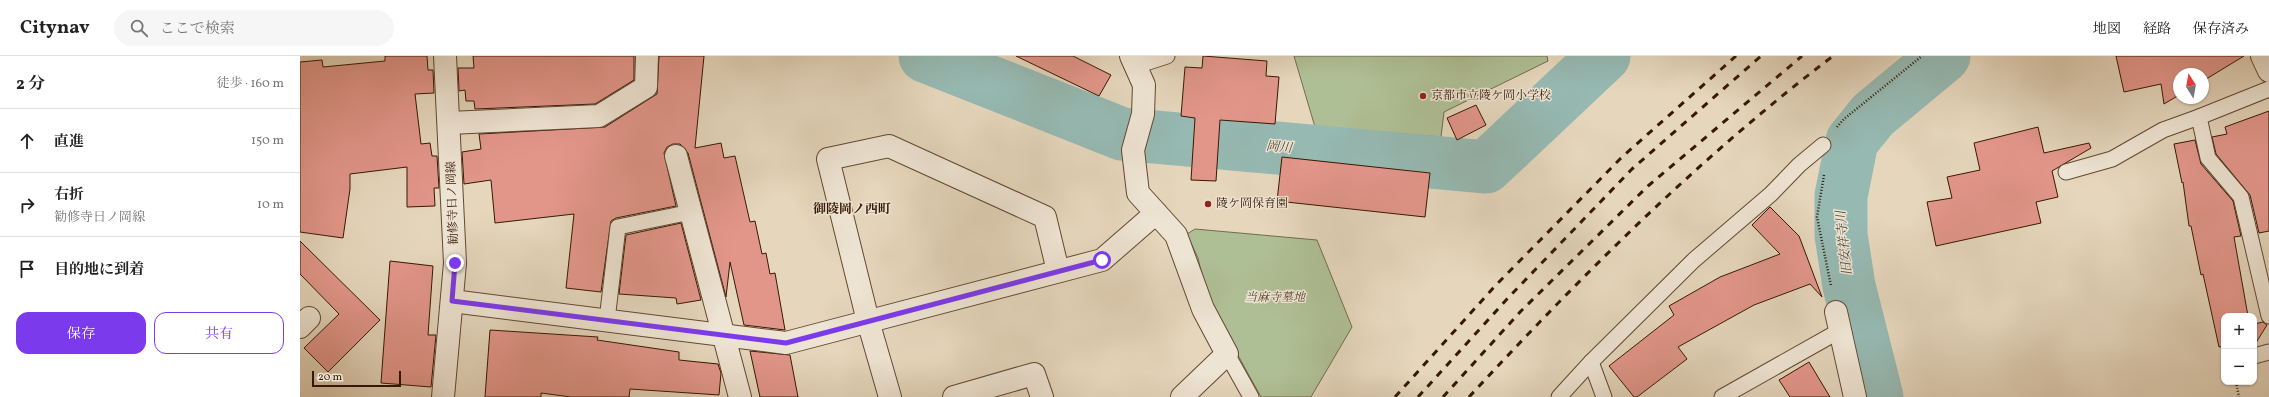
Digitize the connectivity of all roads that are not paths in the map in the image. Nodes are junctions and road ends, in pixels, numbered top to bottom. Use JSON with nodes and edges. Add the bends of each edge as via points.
{"nodes":[{"id":1,"x":445,"y":56,"type":"edge"},
{"id":2,"x":647,"y":56,"type":"edge"},
{"id":3,"x":1167,"y":56,"type":"edge"},
{"id":4,"x":2262,"y":56,"type":"edge"},
{"id":5,"x":1134,"y":61,"type":"edge"},
{"id":6,"x":2269,"y":72,"type":"edge"},
{"id":7,"x":2269,"y":89,"type":"edge"},
{"id":8,"x":2199,"y":117,"type":"junction"},
{"id":9,"x":449,"y":123,"type":"junction"},
{"id":10,"x":1823,"y":145,"type":"road end"},
{"id":11,"x":676,"y":156,"type":"dead end"},
{"id":12,"x":2066,"y":172,"type":"dead end"},
{"id":13,"x":691,"y":212,"type":"junction"},
{"id":14,"x":1156,"y":213,"type":"junction"},
{"id":15,"x":1058,"y":271,"type":"junction"},
{"id":16,"x":452,"y":301,"type":"junction"},
{"id":17,"x":2269,"y":316,"type":"edge"},
{"id":18,"x":607,"y":320,"type":"junction"},
{"id":19,"x":868,"y":321,"type":"junction"},
{"id":20,"x":1839,"y":321,"type":"joint"},
{"id":21,"x":723,"y":335,"type":"junction"},
{"id":22,"x":2269,"y":352,"type":"edge"},
{"id":23,"x":1227,"y":354,"type":"junction"},
{"id":24,"x":2257,"y":355,"type":"edge"},
{"id":25,"x":1591,"y":362,"type":"junction"},
{"id":26,"x":442,"y":397,"type":"edge"},
{"id":27,"x":740,"y":397,"type":"edge"},
{"id":28,"x":890,"y":397,"type":"edge"},
{"id":29,"x":954,"y":397,"type":"edge"},
{"id":30,"x":1042,"y":397,"type":"edge"},
{"id":31,"x":1182,"y":397,"type":"edge"},
{"id":32,"x":1251,"y":397,"type":"edge"},
{"id":33,"x":1559,"y":397,"type":"edge"},
{"id":34,"x":1604,"y":397,"type":"edge"},
{"id":35,"x":1722,"y":397,"type":"edge"},
{"id":36,"x":1855,"y":397,"type":"edge"}],
"edges":[{"from":1,"to":9,"type":"street","name":"勧修寺日ノ岡線"},
{"from":2,"to":9,"type":"street","via":[[646,87],[599,116]]},
{"from":3,"to":5,"type":"lane"},
{"from":4,"to":6,"type":"street"},
{"from":5,"to":14,"type":"street","via":[[1144,85],[1142,114],[1133,150],[1138,193]]},
{"from":7,"to":8,"type":"lane"},
{"from":8,"to":12,"type":"lane","via":[[2164,130],[2112,158]]},
{"from":8,"to":17,"type":"lane","via":[[2208,158],[2241,197]]},
{"from":9,"to":16,"type":"street","name":"勧修寺日ノ岡線","via":[[455,263]]},
{"from":10,"to":25,"type":"lane","via":[[1694,260]]},
{"from":11,"to":13,"type":"street"},
{"from":13,"to":18,"type":"lane","via":[[618,227]]},
{"from":13,"to":21,"type":"street"},
{"from":14,"to":15,"type":"street","via":[[1102,260]]},
{"from":14,"to":23,"type":"street","via":[[1176,235],[1203,309]]},
{"from":15,"to":19,"type":"street"},
{"from":15,"to":19,"type":"street","via":[[1045,217],[889,146],[828,159]]},
{"from":16,"to":18,"type":"street"},
{"from":16,"to":26,"type":"street","name":"勧修寺日ノ岡線"},
{"from":18,"to":21,"type":"street"},
{"from":19,"to":21,"type":"street","via":[[786,343]]},
{"from":19,"to":28,"type":"street"},
{"from":20,"to":35,"type":"lane"},
{"from":20,"to":36,"type":"street"},
{"from":21,"to":27,"type":"street"},
{"from":22,"to":24,"type":"lane"},
{"from":23,"to":31,"type":"street"},
{"from":23,"to":32,"type":"lane"},
{"from":25,"to":33,"type":"lane"},
{"from":25,"to":34,"type":"lane"},
{"from":29,"to":30,"type":"street","via":[[1034,374]]}]}
